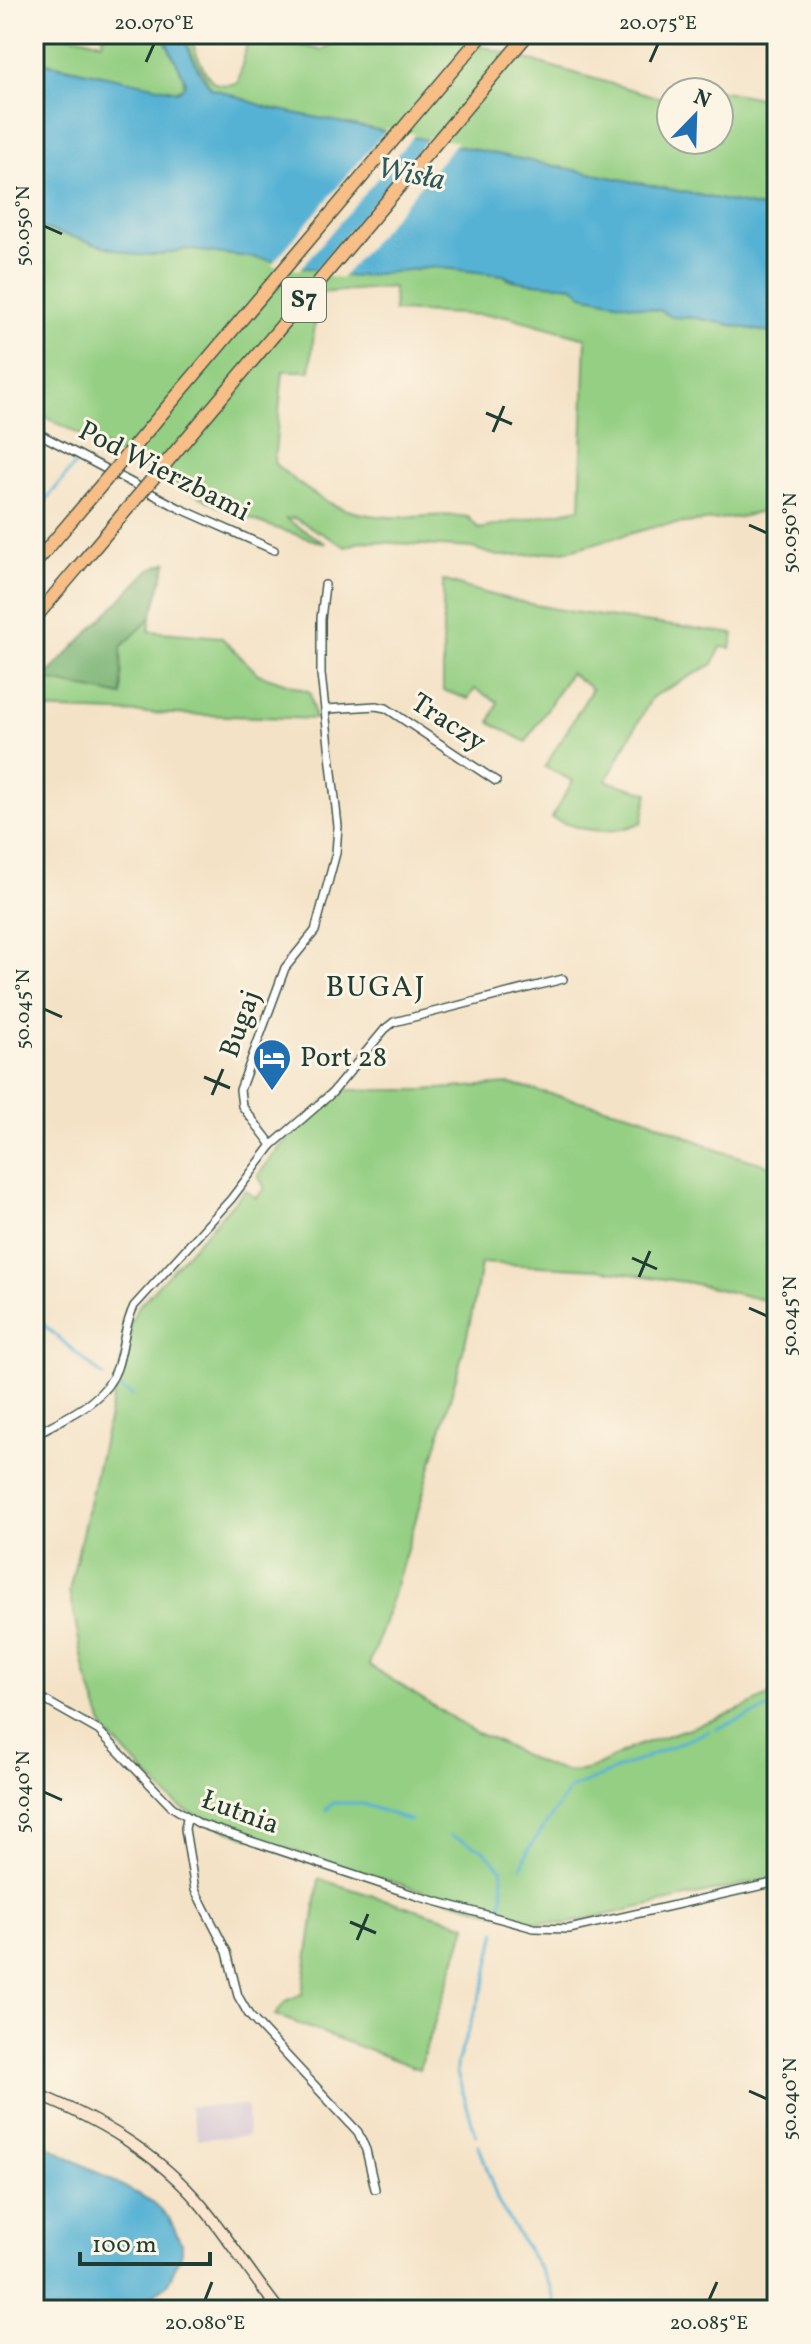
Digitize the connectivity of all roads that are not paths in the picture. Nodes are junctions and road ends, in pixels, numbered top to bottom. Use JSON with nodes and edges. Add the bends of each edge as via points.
{"nodes":[{"id":1,"x":483,"y":34,"type":"edge"},
{"id":2,"x":528,"y":34,"type":"edge"},
{"id":3,"x":34,"y":431,"type":"edge"},
{"id":4,"x":274,"y":550,"type":"dead end"},
{"id":5,"x":38,"y":559,"type":"edge"},
{"id":6,"x":325,"y":585,"type":"dead end"},
{"id":7,"x":34,"y":619,"type":"edge"},
{"id":8,"x":327,"y":709,"type":"junction"},
{"id":9,"x":496,"y":781,"type":"dead end"},
{"id":10,"x":563,"y":979,"type":"dead end"},
{"id":11,"x":272,"y":1145,"type":"junction"},
{"id":12,"x":34,"y":1435,"type":"edge"},
{"id":13,"x":34,"y":1694,"type":"edge"},
{"id":14,"x":187,"y":1818,"type":"junction"},
{"id":15,"x":777,"y":1882,"type":"edge"},
{"id":16,"x":34,"y":2093,"type":"edge"},
{"id":17,"x":375,"y":2189,"type":"dead end"},
{"id":18,"x":279,"y":2310,"type":"edge"}],
"edges":[{"from":1,"to":5,"type":"highway","number":"S7","bridge":true},
{"from":2,"to":7,"type":"highway","number":"S7","bridge":true},
{"from":3,"to":4,"type":"street","name":"Pod Wierzbami","via":[[174,505]]},
{"from":6,"to":8,"type":"street","name":"Bugaj","via":[[320,640]]},
{"from":8,"to":9,"type":"street","name":"Traczy","via":[[386,708]]},
{"from":8,"to":11,"type":"street","name":"Bugaj","via":[[336,853],[315,931],[285,968],[240,1090],[242,1106]]},
{"from":10,"to":11,"type":"street","via":[[394,1022],[332,1093]]},
{"from":11,"to":12,"type":"street","via":[[231,1199],[134,1306],[107,1387]]},
{"from":13,"to":14,"type":"street","name":"Łutnia","via":[[99,1731]]},
{"from":14,"to":15,"type":"street","name":"Łutnia","via":[[420,1897],[534,1928],[569,1929]]},
{"from":14,"to":17,"type":"street","via":[[195,1890],[227,1952],[241,2003],[358,2132]]},
{"from":16,"to":18,"type":"street","via":[[97,2121],[159,2164],[200,2204]]}]}
